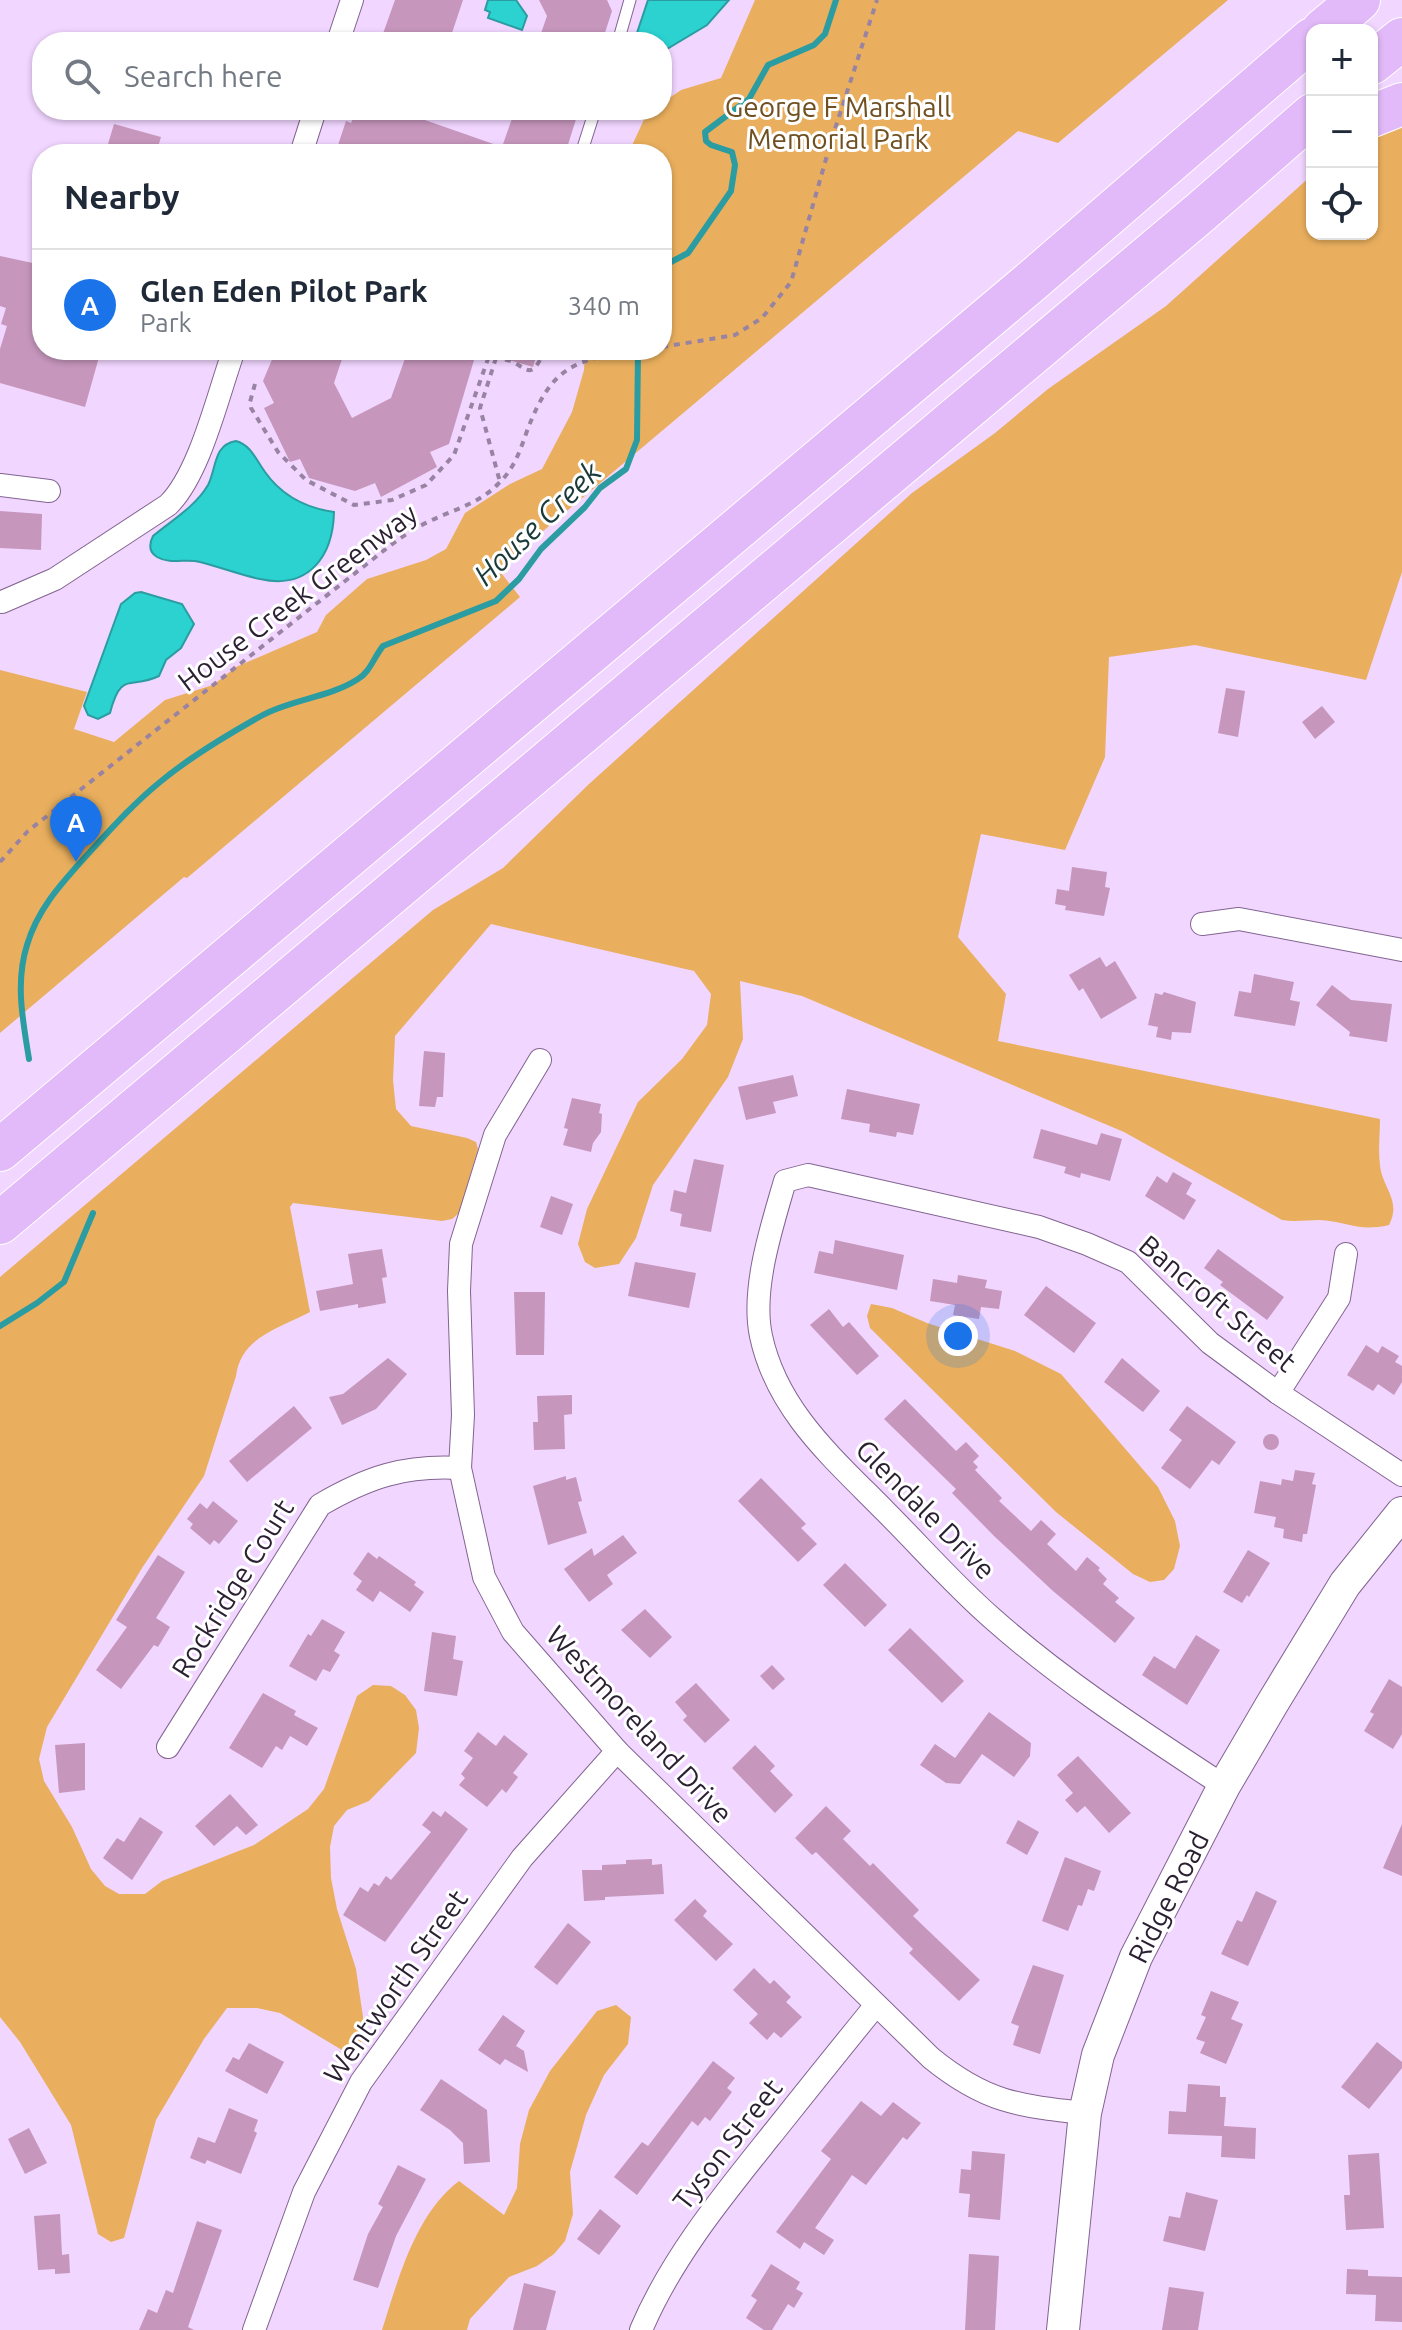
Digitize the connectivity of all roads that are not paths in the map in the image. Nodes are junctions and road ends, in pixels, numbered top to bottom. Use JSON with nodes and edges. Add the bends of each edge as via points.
{"nodes":[{"id":1,"x":352,"y":0,"type":"edge"},
{"id":2,"x":630,"y":0,"type":"edge"},
{"id":3,"x":1359,"y":0,"type":"edge"},
{"id":4,"x":1330,"y":24,"type":"edge"},
{"id":5,"x":341,"y":32,"type":"edge"},
{"id":6,"x":621,"y":32,"type":"edge"},
{"id":7,"x":1402,"y":39,"type":"edge"},
{"id":8,"x":1306,"y":44,"type":"edge"},
{"id":9,"x":1378,"y":58,"type":"edge"},
{"id":10,"x":1402,"y":104,"type":"edge"},
{"id":11,"x":1378,"y":114,"type":"edge"},
{"id":12,"x":312,"y":120,"type":"edge"},
{"id":13,"x":592,"y":120,"type":"edge"},
{"id":14,"x":1306,"y":120,"type":"edge"},
{"id":15,"x":304,"y":144,"type":"edge"},
{"id":16,"x":584,"y":144,"type":"edge"},
{"id":17,"x":1306,"y":152,"type":"edge"},
{"id":18,"x":1202,"y":211,"type":"junction"},
{"id":19,"x":230,"y":360,"type":"edge"},
{"id":20,"x":0,"y":485,"type":"edge"},
{"id":21,"x":49,"y":491,"type":"dead end"},
{"id":22,"x":1,"y":600,"type":"edge"},
{"id":23,"x":0,"y":625,"type":"edge"},
{"id":24,"x":1202,"y":924,"type":"dead end"},
{"id":25,"x":1402,"y":950,"type":"edge"},
{"id":26,"x":540,"y":1060,"type":"dead end"},
{"id":27,"x":0,"y":1150,"type":"edge"},
{"id":28,"x":791,"y":1180,"type":"joint"},
{"id":29,"x":0,"y":1223,"type":"edge"},
{"id":30,"x":1346,"y":1254,"type":"dead end"},
{"id":31,"x":1278,"y":1393,"type":"junction"},
{"id":32,"x":460,"y":1468,"type":"junction"},
{"id":33,"x":1402,"y":1475,"type":"edge"},
{"id":34,"x":1402,"y":1513,"type":"edge"},
{"id":35,"x":168,"y":1747,"type":"dead end"},
{"id":36,"x":617,"y":1751,"type":"junction"},
{"id":37,"x":1224,"y":1786,"type":"junction"},
{"id":38,"x":876,"y":2005,"type":"junction"},
{"id":39,"x":1085,"y":2113,"type":"junction"},
{"id":40,"x":254,"y":2330,"type":"edge"},
{"id":41,"x":641,"y":2330,"type":"edge"},
{"id":42,"x":1063,"y":2330,"type":"edge"}],
"edges":[{"from":1,"to":5,"type":"street"},
{"from":2,"to":6,"type":"lane"},
{"from":3,"to":4,"type":"highway"},
{"from":7,"to":9,"type":"highway"},
{"from":8,"to":27,"type":"highway"},
{"from":10,"to":11,"type":"highway"},
{"from":12,"to":15,"type":"street"},
{"from":13,"to":16,"type":"lane"},
{"from":14,"to":18,"type":"highway"},
{"from":17,"to":18,"type":"highway"},
{"from":18,"to":29,"type":"highway"},
{"from":19,"to":22,"type":"street","via":[[179,495],[55,579]]},
{"from":20,"to":21,"type":"street"},
{"from":22,"to":23,"type":"street"},
{"from":24,"to":25,"type":"street","via":[[1239,919]]},
{"from":26,"to":32,"type":"street","name":"Westmoreland Drive","via":[[495,1135],[461,1244]]},
{"from":28,"to":31,"type":"street","name":"Bancroft Street","via":[[808,1175],[1039,1227],[1087,1244],[1128,1262],[1210,1343]]},
{"from":28,"to":37,"type":"street","name":"Glendale Drive","via":[[785,1181],[765,1248],[760,1333],[771,1372],[794,1414],[992,1619],[1110,1711]]},
{"from":30,"to":31,"type":"street","via":[[1339,1298]]},
{"from":31,"to":33,"type":"street","name":"Bancroft Street"},
{"from":32,"to":35,"type":"street","name":"Rockridge Court","via":[[393,1471],[320,1505]]},
{"from":32,"to":36,"type":"street","name":"Westmoreland Drive","via":[[484,1577],[513,1632]]},
{"from":34,"to":37,"type":"street","name":"Ridge Road","via":[[1345,1584]]},
{"from":36,"to":38,"type":"street","name":"Westmoreland Drive"},
{"from":36,"to":40,"type":"street","name":"Wentworth Street","via":[[522,1858],[361,2082],[304,2192]]},
{"from":37,"to":39,"type":"street","name":"Ridge Road","via":[[1136,1957],[1098,2055]]},
{"from":38,"to":39,"type":"street","name":"Westmoreland Drive","via":[[931,2058],[987,2096]]},
{"from":38,"to":41,"type":"street","name":"Tyson Street","via":[[724,2193],[688,2243]]},
{"from":39,"to":42,"type":"street","name":"Ridge Road"}]}
